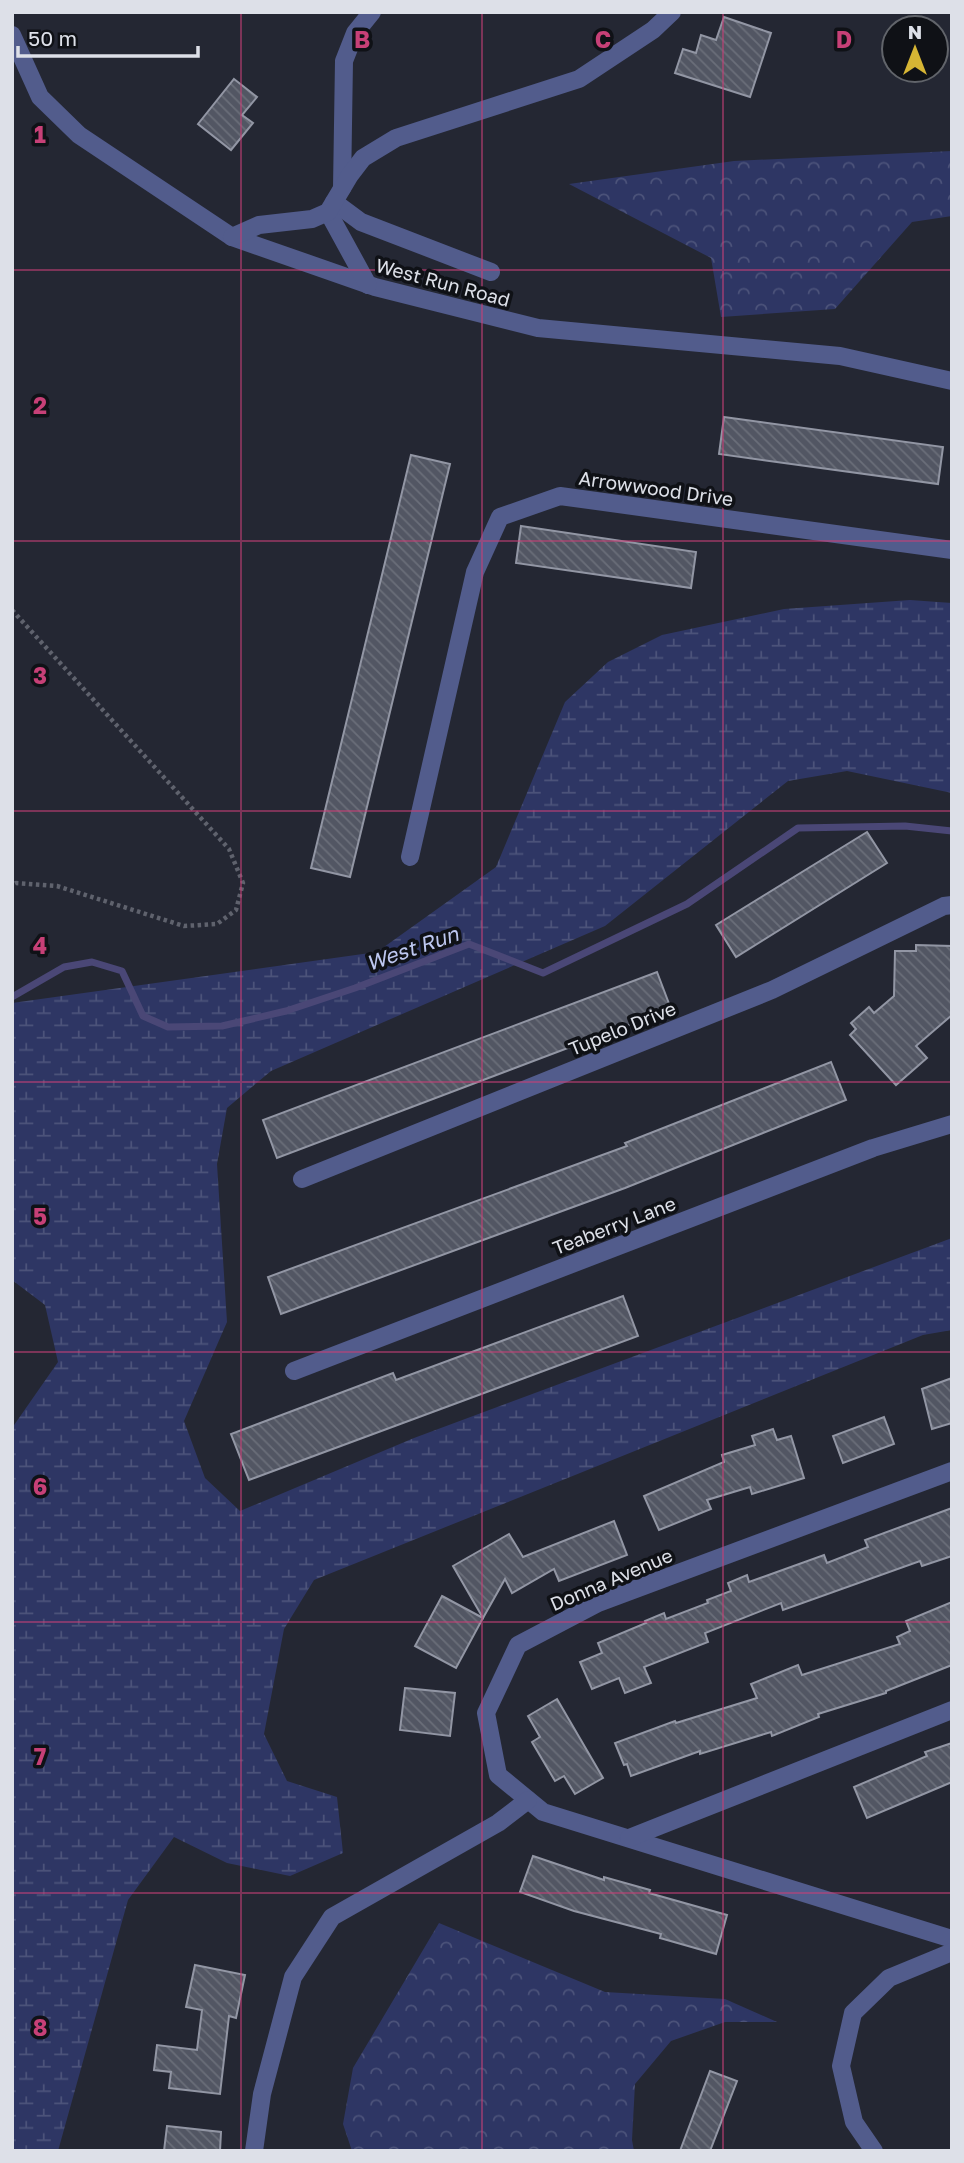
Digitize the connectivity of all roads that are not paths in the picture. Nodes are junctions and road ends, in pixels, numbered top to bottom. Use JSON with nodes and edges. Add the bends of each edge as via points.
{"nodes":[{"id":1,"x":372,"y":12,"type":"edge"},
{"id":2,"x":673,"y":12,"type":"edge"},
{"id":3,"x":12,"y":35,"type":"edge"},
{"id":4,"x":334,"y":201,"type":"junction"},
{"id":5,"x":232,"y":237,"type":"junction"},
{"id":6,"x":491,"y":272,"type":"dead end"},
{"id":7,"x":369,"y":285,"type":"junction"},
{"id":8,"x":952,"y":381,"type":"edge"},
{"id":9,"x":952,"y":550,"type":"edge"},
{"id":10,"x":410,"y":857,"type":"dead end"},
{"id":11,"x":952,"y":905,"type":"edge"},
{"id":12,"x":952,"y":1124,"type":"edge"},
{"id":13,"x":302,"y":1179,"type":"dead end"},
{"id":14,"x":294,"y":1371,"type":"dead end"},
{"id":15,"x":952,"y":1471,"type":"edge"},
{"id":16,"x":952,"y":1710,"type":"edge"},
{"id":17,"x":528,"y":1800,"type":"junction"},
{"id":18,"x":629,"y":1838,"type":"junction"},
{"id":19,"x":952,"y":1939,"type":"edge"},
{"id":20,"x":952,"y":1952,"type":"edge"},
{"id":21,"x":254,"y":2151,"type":"edge"},
{"id":22,"x":874,"y":2151,"type":"edge"}],
"edges":[{"from":1,"to":4,"type":"street","via":[[355,33],[344,61]]},
{"from":2,"to":4,"type":"street","via":[[579,79],[396,138],[363,159]]},
{"from":3,"to":5,"type":"street","name":"West Run Road","via":[[40,97],[79,135]]},
{"from":4,"to":5,"type":"street","via":[[312,219],[260,225]]},
{"from":4,"to":6,"type":"street","via":[[361,222]]},
{"from":4,"to":7,"type":"street"},
{"from":5,"to":7,"type":"street","name":"West Run Road"},
{"from":7,"to":8,"type":"street","name":"West Run Road","via":[[538,328],[840,356]]},
{"from":9,"to":10,"type":"street","name":"Arrowwood Drive","via":[[560,496],[500,517],[475,572]]},
{"from":11,"to":13,"type":"street","name":"Tupelo Drive","via":[[772,990]]},
{"from":12,"to":14,"type":"street","name":"Teaberry Lane","via":[[873,1148]]},
{"from":15,"to":17,"type":"street","name":"Donna Avenue","via":[[598,1604],[518,1645],[486,1713],[498,1775]]},
{"from":16,"to":18,"type":"street"},
{"from":17,"to":18,"type":"street","name":"Donna Avenue","via":[[543,1812]]},
{"from":17,"to":21,"type":"street","via":[[498,1823],[332,1917],[293,1977],[262,2094]]},
{"from":18,"to":19,"type":"street","name":"Donna Avenue"},
{"from":20,"to":22,"type":"street","via":[[889,1978],[853,2013],[841,2066],[854,2122]]}]}
